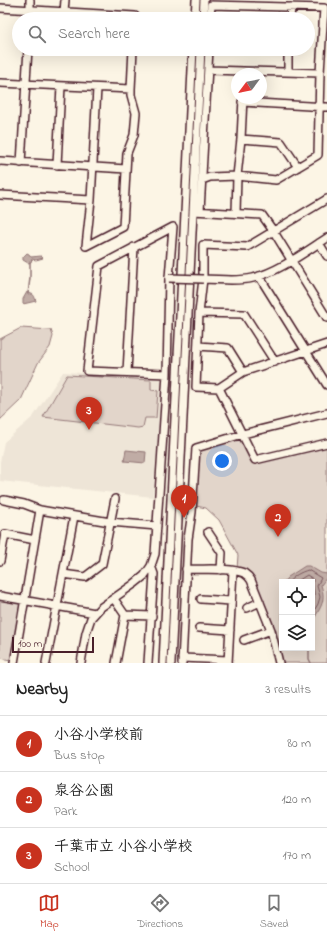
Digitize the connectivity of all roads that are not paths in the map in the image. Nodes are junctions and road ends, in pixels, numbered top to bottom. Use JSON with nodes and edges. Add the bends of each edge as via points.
{"nodes":[{"id":1,"x":30,"y":0,"type":"edge"},
{"id":2,"x":65,"y":0,"type":"edge"},
{"id":3,"x":196,"y":0,"type":"edge"},
{"id":4,"x":204,"y":0,"type":"edge"},
{"id":5,"x":291,"y":7,"type":"junction"},
{"id":6,"x":0,"y":8,"type":"edge"},
{"id":7,"x":30,"y":10,"type":"junction"},
{"id":8,"x":64,"y":12,"type":"joint"},
{"id":9,"x":195,"y":12,"type":"edge"},
{"id":10,"x":203,"y":12,"type":"edge"},
{"id":11,"x":210,"y":12,"type":"edge"},
{"id":12,"x":291,"y":12,"type":"edge"},
{"id":13,"x":325,"y":32,"type":"edge"},
{"id":14,"x":28,"y":56,"type":"edge"},
{"id":15,"x":133,"y":56,"type":"edge"},
{"id":16,"x":193,"y":56,"type":"edge"},
{"id":17,"x":201,"y":56,"type":"edge"},
{"id":18,"x":209,"y":56,"type":"edge"},
{"id":19,"x":288,"y":56,"type":"edge"},
{"id":20,"x":208,"y":70,"type":"junction"},
{"id":21,"x":231,"y":71,"type":"edge"},
{"id":22,"x":267,"y":72,"type":"edge"},
{"id":23,"x":288,"y":72,"type":"junction"},
{"id":24,"x":320,"y":72,"type":"junction"},
{"id":25,"x":0,"y":83,"type":"edge"},
{"id":26,"x":27,"y":84,"type":"junction"},
{"id":27,"x":62,"y":86,"type":"junction"},
{"id":28,"x":97,"y":88,"type":"junction"},
{"id":29,"x":131,"y":89,"type":"junction"},
{"id":30,"x":267,"y":102,"type":"edge"},
{"id":31,"x":242,"y":104,"type":"edge"},
{"id":32,"x":323,"y":107,"type":"edge"},
{"id":33,"x":241,"y":139,"type":"junction"},
{"id":34,"x":0,"y":161,"type":"edge"},
{"id":35,"x":21,"y":163,"type":"junction"},
{"id":36,"x":57,"y":165,"type":"junction"},
{"id":37,"x":93,"y":167,"type":"junction"},
{"id":38,"x":298,"y":167,"type":"junction"},
{"id":39,"x":126,"y":169,"type":"junction"},
{"id":40,"x":237,"y":176,"type":"junction"},
{"id":41,"x":202,"y":180,"type":"junction"},
{"id":42,"x":0,"y":195,"type":"edge"},
{"id":43,"x":327,"y":199,"type":"edge"},
{"id":44,"x":91,"y":200,"type":"junction"},
{"id":45,"x":197,"y":211,"type":"junction"},
{"id":46,"x":236,"y":213,"type":"junction"},
{"id":47,"x":274,"y":232,"type":"junction"},
{"id":48,"x":327,"y":238,"type":"edge"},
{"id":49,"x":319,"y":243,"type":"junction"},
{"id":50,"x":134,"y":247,"type":"junction"},
{"id":51,"x":327,"y":256,"type":"edge"},
{"id":52,"x":291,"y":260,"type":"junction"},
{"id":53,"x":259,"y":276,"type":"junction"},
{"id":54,"x":169,"y":278,"type":"junction"},
{"id":55,"x":203,"y":279,"type":"junction"},
{"id":56,"x":199,"y":312,"type":"junction"},
{"id":57,"x":327,"y":318,"type":"edge"},
{"id":58,"x":327,"y":344,"type":"edge"},
{"id":59,"x":198,"y":346,"type":"junction"},
{"id":60,"x":306,"y":351,"type":"junction"},
{"id":61,"x":275,"y":362,"type":"junction"},
{"id":62,"x":126,"y":372,"type":"junction"},
{"id":63,"x":243,"y":372,"type":"junction"},
{"id":64,"x":167,"y":374,"type":"junction"},
{"id":65,"x":327,"y":385,"type":"edge"},
{"id":66,"x":219,"y":388,"type":"junction"},
{"id":67,"x":327,"y":413,"type":"edge"},
{"id":68,"x":243,"y":434,"type":"junction"},
{"id":69,"x":327,"y":443,"type":"edge"},
{"id":70,"x":115,"y":499,"type":"dead end"},
{"id":71,"x":4,"y":500,"type":"dead end"},
{"id":72,"x":40,"y":510,"type":"junction"},
{"id":73,"x":74,"y":516,"type":"junction"},
{"id":74,"x":110,"y":522,"type":"junction"},
{"id":75,"x":157,"y":526,"type":"junction"},
{"id":76,"x":208,"y":532,"type":"dead end"},
{"id":77,"x":35,"y":540,"type":"junction"},
{"id":78,"x":0,"y":561,"type":"edge"},
{"id":79,"x":151,"y":566,"type":"junction"},
{"id":80,"x":186,"y":569,"type":"junction"},
{"id":81,"x":222,"y":570,"type":"junction"},
{"id":82,"x":233,"y":571,"type":"junction"},
{"id":83,"x":63,"y":574,"type":"junction"},
{"id":84,"x":0,"y":596,"type":"edge"},
{"id":85,"x":114,"y":599,"type":"junction"},
{"id":86,"x":201,"y":599,"type":"dead end"},
{"id":87,"x":25,"y":600,"type":"junction"},
{"id":88,"x":231,"y":601,"type":"junction"},
{"id":89,"x":260,"y":602,"type":"junction"},
{"id":90,"x":57,"y":605,"type":"junction"},
{"id":91,"x":247,"y":608,"type":"dead end"},
{"id":92,"x":95,"y":613,"type":"junction"},
{"id":93,"x":125,"y":615,"type":"junction"},
{"id":94,"x":152,"y":616,"type":"junction"},
{"id":95,"x":199,"y":628,"type":"dead end"},
{"id":96,"x":230,"y":630,"type":"junction"},
{"id":97,"x":271,"y":630,"type":"junction"},
{"id":98,"x":244,"y":640,"type":"dead end"},
{"id":99,"x":182,"y":660,"type":"edge"},
{"id":100,"x":228,"y":661,"type":"edge"},
{"id":101,"x":276,"y":662,"type":"edge"},
{"id":102,"x":14,"y":663,"type":"edge"},
{"id":103,"x":46,"y":663,"type":"edge"},
{"id":104,"x":81,"y":663,"type":"edge"},
{"id":105,"x":116,"y":663,"type":"edge"},
{"id":106,"x":148,"y":663,"type":"edge"},
{"id":107,"x":163,"y":663,"type":"edge"},
{"id":108,"x":171,"y":663,"type":"edge"}],
"edges":[{"from":1,"to":7,"type":"street"},
{"from":2,"to":8,"type":"street"},
{"from":3,"to":9,"type":"street"},
{"from":4,"to":10,"type":"street"},
{"from":5,"to":11,"type":"street","via":[[211,4]]},
{"from":5,"to":12,"type":"street"},
{"from":5,"to":13,"type":"street","via":[[324,8]]},
{"from":6,"to":7,"type":"street"},
{"from":7,"to":8,"type":"street"},
{"from":13,"to":24,"type":"street"},
{"from":14,"to":26,"type":"street"},
{"from":15,"to":29,"type":"street"},
{"from":16,"to":107,"type":"street"},
{"from":17,"to":45,"type":"street"},
{"from":18,"to":20,"type":"street"},
{"from":19,"to":23,"type":"street"},
{"from":20,"to":21,"type":"street"},
{"from":20,"to":41,"type":"street"},
{"from":22,"to":23,"type":"street"},
{"from":23,"to":24,"type":"street"},
{"from":24,"to":32,"type":"street"},
{"from":25,"to":26,"type":"street"},
{"from":26,"to":27,"type":"street"},
{"from":26,"to":35,"type":"street"},
{"from":27,"to":28,"type":"street"},
{"from":27,"to":36,"type":"street"},
{"from":28,"to":29,"type":"street"},
{"from":28,"to":37,"type":"street"},
{"from":29,"to":39,"type":"street","via":[[136,113]]},
{"from":30,"to":32,"type":"street"},
{"from":31,"to":33,"type":"street"},
{"from":32,"to":38,"type":"street","via":[[318,155]]},
{"from":33,"to":38,"type":"street","via":[[281,142]]},
{"from":33,"to":40,"type":"street"},
{"from":34,"to":35,"type":"street"},
{"from":35,"to":36,"type":"street"},
{"from":36,"to":37,"type":"street"},
{"from":37,"to":39,"type":"street"},
{"from":37,"to":44,"type":"street"},
{"from":38,"to":40,"type":"street","via":[[276,180]]},
{"from":39,"to":44,"type":"street","via":[[123,227],[86,246]]},
{"from":40,"to":41,"type":"street","via":[[210,177]]},
{"from":40,"to":46,"type":"street"},
{"from":41,"to":45,"type":"street"},
{"from":42,"to":44,"type":"street"},
{"from":43,"to":47,"type":"street"},
{"from":45,"to":46,"type":"street"},
{"from":45,"to":108,"type":"street"},
{"from":46,"to":47,"type":"street","via":[[262,215]]},
{"from":47,"to":52,"type":"street"},
{"from":47,"to":55,"type":"street","via":[[248,247],[203,245]]},
{"from":48,"to":49,"type":"street"},
{"from":49,"to":51,"type":"street"},
{"from":49,"to":52,"type":"street"},
{"from":50,"to":54,"type":"street","via":[[173,227]]},
{"from":50,"to":62,"type":"street"},
{"from":50,"to":62,"type":"street","via":[[99,266],[87,371]]},
{"from":52,"to":53,"type":"street"},
{"from":52,"to":57,"type":"street"},
{"from":53,"to":55,"type":"street","via":[[242,280]]},
{"from":53,"to":60,"type":"street"},
{"from":54,"to":55,"type":"street","bridge":true},
{"from":54,"to":64,"type":"street"},
{"from":55,"to":56,"type":"street"},
{"from":56,"to":59,"type":"street"},
{"from":56,"to":61,"type":"street","via":[[244,314]]},
{"from":58,"to":60,"type":"street"},
{"from":59,"to":63,"type":"street","via":[[228,348]]},
{"from":59,"to":66,"type":"street","via":[[196,387]]},
{"from":60,"to":61,"type":"street"},
{"from":60,"to":65,"type":"street"},
{"from":61,"to":63,"type":"street"},
{"from":62,"to":64,"type":"street"},
{"from":63,"to":66,"type":"street"},
{"from":64,"to":75,"type":"street"},
{"from":66,"to":68,"type":"street"},
{"from":67,"to":68,"type":"street"},
{"from":68,"to":69,"type":"street","via":[[255,460]]},
{"from":68,"to":80,"type":"street","via":[[196,448]]},
{"from":70,"to":74,"type":"street"},
{"from":71,"to":72,"type":"street"},
{"from":72,"to":73,"type":"street"},
{"from":72,"to":77,"type":"street"},
{"from":73,"to":74,"type":"street"},
{"from":73,"to":83,"type":"street"},
{"from":74,"to":75,"type":"street"},
{"from":74,"to":83,"type":"street","via":[[102,564],[85,577]]},
{"from":75,"to":79,"type":"street"},
{"from":76,"to":81,"type":"street","via":[[222,553]]},
{"from":77,"to":78,"type":"street","via":[[5,534]]},
{"from":77,"to":87,"type":"street"},
{"from":79,"to":85,"type":"street","via":[[139,580]]},
{"from":79,"to":94,"type":"street","via":[[154,574]]},
{"from":80,"to":81,"type":"street"},
{"from":80,"to":99,"type":"street"},
{"from":81,"to":82,"type":"street"},
{"from":82,"to":88,"type":"street"},
{"from":82,"to":89,"type":"street","via":[[248,576]]},
{"from":83,"to":90,"type":"street"},
{"from":84,"to":87,"type":"street"},
{"from":85,"to":92,"type":"street"},
{"from":85,"to":93,"type":"street"},
{"from":86,"to":88,"type":"street"},
{"from":87,"to":90,"type":"street"},
{"from":87,"to":102,"type":"street"},
{"from":88,"to":96,"type":"street"},
{"from":89,"to":91,"type":"street"},
{"from":89,"to":97,"type":"street"},
{"from":90,"to":92,"type":"street"},
{"from":90,"to":103,"type":"street"},
{"from":92,"to":104,"type":"street","via":[[86,633]]},
{"from":93,"to":94,"type":"street"},
{"from":93,"to":105,"type":"street"},
{"from":94,"to":106,"type":"street"},
{"from":95,"to":96,"type":"street"},
{"from":96,"to":100,"type":"street"},
{"from":97,"to":98,"type":"street"},
{"from":97,"to":101,"type":"street"},
{"from":99,"to":100,"type":"street"}]}
